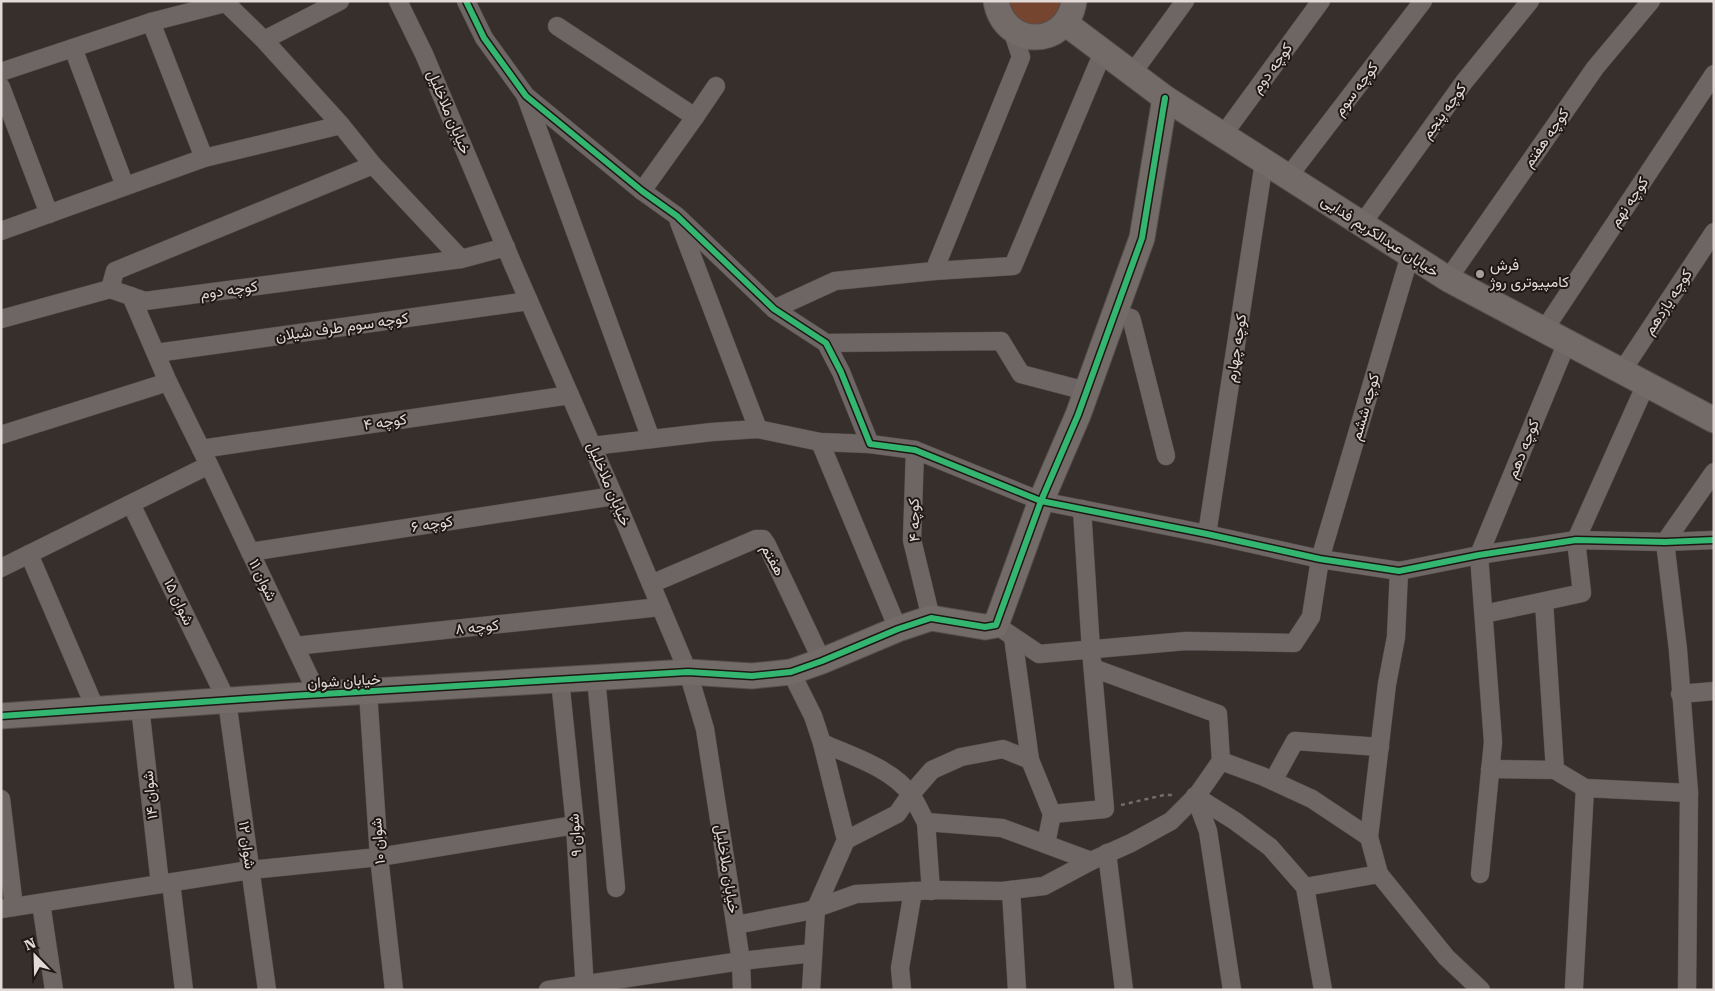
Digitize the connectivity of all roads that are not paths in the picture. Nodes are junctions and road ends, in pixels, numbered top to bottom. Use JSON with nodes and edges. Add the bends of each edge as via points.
{"nodes":[{"id":1,"x":340,"y":1,"type":"edge"},
{"id":2,"x":398,"y":1,"type":"edge"},
{"id":3,"x":466,"y":1,"type":"edge"},
{"id":4,"x":996,"y":1,"type":"edge"},
{"id":5,"x":1186,"y":1,"type":"edge"},
{"id":6,"x":1321,"y":1,"type":"edge"},
{"id":7,"x":1423,"y":1,"type":"edge"},
{"id":8,"x":1530,"y":1,"type":"edge"},
{"id":9,"x":1652,"y":1,"type":"edge"},
{"id":10,"x":225,"y":2,"type":"edge"},
{"id":11,"x":1069,"y":12,"type":"edge"},
{"id":12,"x":152,"y":22,"type":"junction"},
{"id":13,"x":557,"y":26,"type":"dead end"},
{"id":14,"x":1012,"y":30,"type":"junction"},
{"id":15,"x":264,"y":40,"type":"junction"},
{"id":16,"x":73,"y":48,"type":"junction"},
{"id":17,"x":1103,"y":52,"type":"junction"},
{"id":18,"x":1,"y":72,"type":"edge"},
{"id":19,"x":1132,"y":74,"type":"junction"},
{"id":20,"x":1714,"y":74,"type":"edge"},
{"id":21,"x":716,"y":86,"type":"dead end"},
{"id":22,"x":1,"y":87,"type":"edge"},
{"id":23,"x":526,"y":96,"type":"junction"},
{"id":24,"x":1164,"y":98,"type":"junction"},
{"id":25,"x":696,"y":117,"type":"junction"},
{"id":26,"x":342,"y":125,"type":"junction"},
{"id":27,"x":1223,"y":135,"type":"junction"},
{"id":28,"x":204,"y":158,"type":"junction"},
{"id":29,"x":1264,"y":162,"type":"junction"},
{"id":30,"x":373,"y":165,"type":"junction"},
{"id":31,"x":1288,"y":177,"type":"junction"},
{"id":32,"x":125,"y":186,"type":"junction"},
{"id":33,"x":642,"y":191,"type":"junction"},
{"id":34,"x":48,"y":214,"type":"junction"},
{"id":35,"x":677,"y":216,"type":"junction"},
{"id":36,"x":1362,"y":224,"type":"junction"},
{"id":37,"x":1,"y":230,"type":"edge"},
{"id":38,"x":1714,"y":232,"type":"edge"},
{"id":39,"x":506,"y":247,"type":"junction"},
{"id":40,"x":1410,"y":255,"type":"junction"},
{"id":41,"x":461,"y":259,"type":"junction"},
{"id":42,"x":934,"y":271,"type":"junction"},
{"id":43,"x":1448,"y":279,"type":"junction"},
{"id":44,"x":110,"y":290,"type":"junction"},
{"id":45,"x":131,"y":296,"type":"junction"},
{"id":46,"x":529,"y":301,"type":"junction"},
{"id":47,"x":774,"y":309,"type":"junction"},
{"id":48,"x":1115,"y":312,"type":"junction"},
{"id":49,"x":1,"y":319,"type":"edge"},
{"id":50,"x":1544,"y":330,"type":"junction"},
{"id":51,"x":1567,"y":342,"type":"junction"},
{"id":52,"x":826,"y":343,"type":"junction"},
{"id":53,"x":156,"y":353,"type":"junction"},
{"id":54,"x":1622,"y":371,"type":"junction"},
{"id":55,"x":168,"y":382,"type":"junction"},
{"id":56,"x":1646,"y":384,"type":"junction"},
{"id":57,"x":1086,"y":391,"type":"junction"},
{"id":58,"x":570,"y":395,"type":"junction"},
{"id":59,"x":1714,"y":420,"type":"edge"},
{"id":60,"x":758,"y":429,"type":"junction"},
{"id":61,"x":1,"y":435,"type":"edge"},
{"id":62,"x":651,"y":439,"type":"junction"},
{"id":63,"x":820,"y":442,"type":"junction"},
{"id":64,"x":870,"y":444,"type":"junction"},
{"id":65,"x":592,"y":446,"type":"junction"},
{"id":66,"x":201,"y":449,"type":"junction"},
{"id":67,"x":915,"y":450,"type":"junction"},
{"id":68,"x":1166,"y":456,"type":"dead end"},
{"id":69,"x":208,"y":465,"type":"junction"},
{"id":70,"x":1714,"y":472,"type":"edge"},
{"id":71,"x":614,"y":496,"type":"junction"},
{"id":72,"x":1041,"y":501,"type":"junction"},
{"id":73,"x":131,"y":504,"type":"junction"},
{"id":74,"x":1082,"y":509,"type":"junction"},
{"id":75,"x":1207,"y":534,"type":"junction"},
{"id":76,"x":1576,"y":540,"type":"junction"},
{"id":77,"x":1714,"y":540,"type":"edge"},
{"id":78,"x":1665,"y":542,"type":"junction"},
{"id":79,"x":250,"y":552,"type":"junction"},
{"id":80,"x":29,"y":554,"type":"junction"},
{"id":81,"x":1479,"y":555,"type":"junction"},
{"id":82,"x":1320,"y":559,"type":"junction"},
{"id":83,"x":1,"y":568,"type":"edge"},
{"id":84,"x":1399,"y":571,"type":"junction"},
{"id":85,"x":651,"y":584,"type":"junction"},
{"id":86,"x":1544,"y":602,"type":"junction"},
{"id":87,"x":660,"y":607,"type":"junction"},
{"id":88,"x":1484,"y":614,"type":"junction"},
{"id":89,"x":931,"y":618,"type":"junction"},
{"id":90,"x":898,"y":629,"type":"junction"},
{"id":91,"x":1004,"y":631,"type":"junction"},
{"id":92,"x":295,"y":646,"type":"junction"},
{"id":93,"x":1091,"y":650,"type":"junction"},
{"id":94,"x":822,"y":661,"type":"junction"},
{"id":95,"x":1093,"y":668,"type":"junction"},
{"id":96,"x":688,"y":672,"type":"junction"},
{"id":97,"x":791,"y":672,"type":"junction"},
{"id":98,"x":596,"y":678,"type":"junction"},
{"id":99,"x":560,"y":680,"type":"junction"},
{"id":100,"x":1714,"y":691,"type":"edge"},
{"id":101,"x":368,"y":692,"type":"junction"},
{"id":102,"x":1680,"y":694,"type":"junction"},
{"id":103,"x":318,"y":695,"type":"junction"},
{"id":104,"x":227,"y":701,"type":"junction"},
{"id":105,"x":140,"y":707,"type":"junction"},
{"id":106,"x":96,"y":710,"type":"junction"},
{"id":107,"x":1,"y":716,"type":"edge"},
{"id":108,"x":822,"y":743,"type":"junction"},
{"id":109,"x":1380,"y":747,"type":"junction"},
{"id":110,"x":1030,"y":760,"type":"junction"},
{"id":111,"x":1221,"y":761,"type":"junction"},
{"id":112,"x":1490,"y":769,"type":"junction"},
{"id":113,"x":1555,"y":770,"type":"junction"},
{"id":114,"x":1273,"y":781,"type":"junction"},
{"id":115,"x":1585,"y":788,"type":"junction"},
{"id":116,"x":1689,"y":793,"type":"junction"},
{"id":117,"x":911,"y":794,"type":"junction"},
{"id":118,"x":1195,"y":796,"type":"junction"},
{"id":119,"x":1,"y":800,"type":"edge"},
{"id":120,"x":1052,"y":814,"type":"junction"},
{"id":121,"x":2,"y":819,"type":"edge"},
{"id":122,"x":926,"y":822,"type":"junction"},
{"id":123,"x":575,"y":825,"type":"junction"},
{"id":124,"x":1369,"y":837,"type":"junction"},
{"id":125,"x":846,"y":840,"type":"junction"},
{"id":126,"x":1046,"y":844,"type":"junction"},
{"id":127,"x":1107,"y":853,"type":"junction"},
{"id":128,"x":378,"y":857,"type":"junction"},
{"id":129,"x":1091,"y":861,"type":"junction"},
{"id":130,"x":250,"y":870,"type":"junction"},
{"id":131,"x":1379,"y":874,"type":"junction"},
{"id":132,"x":1480,"y":874,"type":"dead end"},
{"id":133,"x":166,"y":884,"type":"junction"},
{"id":134,"x":1305,"y":887,"type":"junction"},
{"id":135,"x":616,"y":888,"type":"dead end"},
{"id":136,"x":1011,"y":890,"type":"junction"},
{"id":137,"x":913,"y":891,"type":"junction"},
{"id":138,"x":931,"y":891,"type":"junction"},
{"id":139,"x":41,"y":903,"type":"junction"},
{"id":140,"x":8,"y":908,"type":"edge"},
{"id":141,"x":816,"y":908,"type":"junction"},
{"id":142,"x":736,"y":925,"type":"junction"},
{"id":143,"x":813,"y":954,"type":"junction"},
{"id":144,"x":741,"y":961,"type":"junction"},
{"id":145,"x":632,"y":983,"type":"edge"},
{"id":146,"x":585,"y":986,"type":"edge"},
{"id":147,"x":1574,"y":987,"type":"dead end"},
{"id":148,"x":54,"y":990,"type":"edge"},
{"id":149,"x":184,"y":990,"type":"edge"},
{"id":150,"x":267,"y":990,"type":"edge"},
{"id":151,"x":394,"y":990,"type":"edge"},
{"id":152,"x":548,"y":990,"type":"edge"},
{"id":153,"x":742,"y":990,"type":"edge"},
{"id":154,"x":811,"y":990,"type":"edge"},
{"id":155,"x":902,"y":990,"type":"edge"},
{"id":156,"x":1017,"y":990,"type":"edge"},
{"id":157,"x":1124,"y":990,"type":"edge"},
{"id":158,"x":1232,"y":990,"type":"edge"},
{"id":159,"x":1323,"y":990,"type":"edge"},
{"id":160,"x":1481,"y":990,"type":"edge"},
{"id":161,"x":1687,"y":990,"type":"edge"}],
"edges":[{"from":1,"to":15,"type":"street"},
{"from":2,"to":39,"type":"street","name":"خیابان ملاخلیل","via":[[424,54]]},
{"from":3,"to":23,"type":"street","via":[[484,38]]},
{"from":4,"to":14,"type":"street","via":[[1003,22]]},
{"from":5,"to":19,"type":"street"},
{"from":6,"to":27,"type":"street","name":"کوچه دوم"},
{"from":7,"to":31,"type":"street","name":"کوچه سوم"},
{"from":8,"to":36,"type":"street","name":"کوچه پنجم","via":[[1464,82]]},
{"from":9,"to":43,"type":"street","name":"کوچه هفتم","via":[[1595,68]]},
{"from":10,"to":12,"type":"street"},
{"from":10,"to":15,"type":"street"},
{"from":11,"to":14,"type":"street","via":[[1062,26],[1050,34],[1024,36]]},
{"from":11,"to":17,"type":"street","name":"خیابان عبدالکریم فدایی"},
{"from":12,"to":16,"type":"street"},
{"from":12,"to":28,"type":"street"},
{"from":13,"to":25,"type":"street"},
{"from":14,"to":42,"type":"street","via":[[1021,57]]},
{"from":15,"to":26,"type":"street"},
{"from":16,"to":18,"type":"street"},
{"from":16,"to":32,"type":"street"},
{"from":17,"to":19,"type":"street","name":"خیابان عبدالکریم فدایی"},
{"from":17,"to":42,"type":"street","via":[[1013,266]]},
{"from":19,"to":24,"type":"street","name":"خیابان عبدالکریم فدایی"},
{"from":20,"to":50,"type":"street","name":"کوچه نهم"},
{"from":21,"to":25,"type":"street"},
{"from":22,"to":34,"type":"street"},
{"from":23,"to":33,"type":"street"},
{"from":23,"to":62,"type":"street"},
{"from":24,"to":27,"type":"street","name":"خیابان عبدالکریم فدایی"},
{"from":24,"to":48,"type":"street","via":[[1142,238]]},
{"from":25,"to":33,"type":"street"},
{"from":26,"to":28,"type":"street"},
{"from":26,"to":30,"type":"street"},
{"from":27,"to":29,"type":"street","name":"خیابان عبدالکریم فدایی"},
{"from":28,"to":32,"type":"street"},
{"from":29,"to":31,"type":"street","name":"خیابان عبدالکریم فدایی"},
{"from":29,"to":75,"type":"street","name":"کوچه چهارم"},
{"from":30,"to":41,"type":"street"},
{"from":30,"to":44,"type":"street","via":[[115,271]]},
{"from":31,"to":36,"type":"street","name":"خیابان عبدالکریم فدایی"},
{"from":32,"to":34,"type":"street"},
{"from":33,"to":35,"type":"street"},
{"from":34,"to":37,"type":"street"},
{"from":35,"to":47,"type":"street"},
{"from":35,"to":60,"type":"street"},
{"from":36,"to":40,"type":"street","name":"خیابان عبدالکریم فدایی"},
{"from":38,"to":54,"type":"street","name":"کوچه یازدهم"},
{"from":39,"to":41,"type":"street","name":"کوچه دوم"},
{"from":39,"to":46,"type":"street","name":"خیابان ملاخلیل"},
{"from":40,"to":43,"type":"street","name":"خیابان عبدالکریم فدایی"},
{"from":40,"to":82,"type":"street","name":"کوچه ششم"},
{"from":41,"to":45,"type":"street","name":"کوچه دوم","via":[[145,301]]},
{"from":42,"to":47,"type":"street","via":[[835,280]]},
{"from":43,"to":50,"type":"street","name":"خیابان عبدالکریم فدایی"},
{"from":44,"to":45,"type":"street","name":"کوچه دوم"},
{"from":44,"to":49,"type":"street"},
{"from":45,"to":53,"type":"street","name":"شوان ۱۱"},
{"from":46,"to":53,"type":"street","name":"کوچه سوم طرف شیلان"},
{"from":46,"to":58,"type":"street","name":"خیابان ملاخلیل"},
{"from":47,"to":52,"type":"street"},
{"from":48,"to":57,"type":"street"},
{"from":48,"to":68,"type":"street","via":[[1131,318]]},
{"from":50,"to":51,"type":"street","name":"خیابان عبدالکریم فدایی"},
{"from":51,"to":54,"type":"street","name":"خیابان عبدالکریم فدایی"},
{"from":51,"to":81,"type":"street","name":"کوچه دهم"},
{"from":52,"to":57,"type":"street","via":[[1001,341],[1021,374]]},
{"from":52,"to":64,"type":"street"},
{"from":53,"to":55,"type":"street","name":"شوان ۱۱"},
{"from":54,"to":56,"type":"street","name":"خیابان عبدالکریم فدایی"},
{"from":55,"to":61,"type":"street"},
{"from":55,"to":66,"type":"street","name":"شوان ۱۱"},
{"from":56,"to":59,"type":"street","name":"خیابان عبدالکریم فدایی"},
{"from":56,"to":76,"type":"street"},
{"from":57,"to":72,"type":"street"},
{"from":58,"to":65,"type":"street","name":"خیابان ملاخلیل"},
{"from":58,"to":66,"type":"street","name":"کوچه ۴"},
{"from":60,"to":62,"type":"street"},
{"from":60,"to":63,"type":"street"},
{"from":62,"to":65,"type":"street"},
{"from":63,"to":64,"type":"street"},
{"from":63,"to":90,"type":"street"},
{"from":64,"to":67,"type":"street"},
{"from":65,"to":71,"type":"street","name":"خیابان ملاخلیل"},
{"from":66,"to":69,"type":"street","name":"شوان ۱۱"},
{"from":67,"to":72,"type":"street"},
{"from":67,"to":89,"type":"street","name":"کوچه ۴","via":[[912,540]]},
{"from":69,"to":73,"type":"street"},
{"from":69,"to":79,"type":"street","name":"شوان ۱۱"},
{"from":70,"to":78,"type":"street"},
{"from":71,"to":79,"type":"street","name":"کوچه ۶"},
{"from":71,"to":85,"type":"street","name":"خیابان ملاخلیل"},
{"from":72,"to":74,"type":"street"},
{"from":72,"to":91,"type":"street"},
{"from":73,"to":80,"type":"street"},
{"from":73,"to":104,"type":"street","name":"شوان ۱۵"},
{"from":74,"to":75,"type":"street"},
{"from":74,"to":93,"type":"street"},
{"from":75,"to":82,"type":"street"},
{"from":76,"to":78,"type":"street"},
{"from":76,"to":81,"type":"street"},
{"from":76,"to":86,"type":"street","via":[[1582,593]]},
{"from":77,"to":78,"type":"street"},
{"from":78,"to":102,"type":"street"},
{"from":79,"to":92,"type":"street","name":"شوان ۱۱"},
{"from":80,"to":83,"type":"street"},
{"from":80,"to":106,"type":"street"},
{"from":81,"to":84,"type":"street"},
{"from":81,"to":88,"type":"street"},
{"from":82,"to":84,"type":"street"},
{"from":82,"to":93,"type":"street","name":"کوچه ششم","via":[[1312,617],[1294,643],[1186,641]]},
{"from":84,"to":109,"type":"street","via":[[1396,637]]},
{"from":85,"to":87,"type":"street","name":"خیابان ملاخلیل"},
{"from":85,"to":94,"type":"street","name":"هفتم","via":[[756,539],[763,540]]},
{"from":86,"to":88,"type":"street"},
{"from":86,"to":113,"type":"street"},
{"from":87,"to":92,"type":"street","name":"کوچه ۸"},
{"from":87,"to":96,"type":"street","name":"خیابان ملاخلیل"},
{"from":88,"to":112,"type":"street","via":[[1493,742]]},
{"from":89,"to":90,"type":"street","name":"خیابان شوان"},
{"from":89,"to":91,"type":"street"},
{"from":90,"to":94,"type":"street","name":"خیابان شوان"},
{"from":91,"to":93,"type":"street","via":[[1039,654]]},
{"from":91,"to":110,"type":"street"},
{"from":92,"to":103,"type":"street","name":"شوان ۱۱"},
{"from":93,"to":95,"type":"street"},
{"from":94,"to":97,"type":"street","name":"خیابان شوان"},
{"from":95,"to":111,"type":"street","via":[[1218,714]]},
{"from":95,"to":120,"type":"street","via":[[1105,809]]},
{"from":96,"to":97,"type":"street","name":"خیابان شوان","via":[[752,676]]},
{"from":96,"to":98,"type":"street","name":"خیابان شوان"},
{"from":96,"to":142,"type":"street","name":"خیابان ملاخلیل","via":[[705,729]]},
{"from":97,"to":108,"type":"street","via":[[813,716]]},
{"from":98,"to":99,"type":"street","name":"خیابان شوان"},
{"from":98,"to":135,"type":"street"},
{"from":99,"to":101,"type":"street","name":"خیابان شوان"},
{"from":99,"to":123,"type":"street","name":"شوان ۹"},
{"from":100,"to":102,"type":"street"},
{"from":101,"to":103,"type":"street","name":"خیابان شوان"},
{"from":101,"to":128,"type":"street","name":"شوان ۱۰"},
{"from":102,"to":116,"type":"street"},
{"from":103,"to":104,"type":"street","name":"خیابان شوان"},
{"from":104,"to":105,"type":"street","name":"خیابان شوان"},
{"from":104,"to":130,"type":"street","name":"شوان ۱۲"},
{"from":105,"to":106,"type":"street","name":"خیابان شوان"},
{"from":105,"to":133,"type":"street","name":"شوان ۱۴"},
{"from":106,"to":107,"type":"street","name":"خیابان شوان"},
{"from":108,"to":117,"type":"street","via":[[893,777]]},
{"from":108,"to":125,"type":"street"},
{"from":109,"to":114,"type":"street","via":[[1295,741]]},
{"from":109,"to":124,"type":"street"},
{"from":110,"to":117,"type":"street","via":[[1003,749],[961,757],[932,770]]},
{"from":110,"to":120,"type":"street"},
{"from":111,"to":114,"type":"street"},
{"from":111,"to":118,"type":"street"},
{"from":112,"to":113,"type":"street"},
{"from":112,"to":132,"type":"street"},
{"from":113,"to":115,"type":"street"},
{"from":114,"to":124,"type":"street","via":[[1312,799]]},
{"from":115,"to":116,"type":"street"},
{"from":115,"to":147,"type":"street"},
{"from":116,"to":161,"type":"street"},
{"from":117,"to":122,"type":"street"},
{"from":117,"to":125,"type":"street","via":[[897,814]]},
{"from":118,"to":127,"type":"street","via":[[1171,821]]},
{"from":118,"to":134,"type":"street","via":[[1270,847]]},
{"from":118,"to":158,"type":"street","via":[[1208,830]]},
{"from":119,"to":121,"type":"street"},
{"from":120,"to":126,"type":"street"},
{"from":121,"to":140,"type":"street"},
{"from":122,"to":126,"type":"street","via":[[1002,828]]},
{"from":122,"to":138,"type":"street"},
{"from":123,"to":128,"type":"street"},
{"from":123,"to":146,"type":"street","name":"شوان ۹"},
{"from":124,"to":131,"type":"street"},
{"from":125,"to":141,"type":"street"},
{"from":126,"to":129,"type":"street"},
{"from":127,"to":129,"type":"street"},
{"from":127,"to":157,"type":"street"},
{"from":128,"to":130,"type":"street"},
{"from":128,"to":151,"type":"street","name":"شوان ۱۰"},
{"from":129,"to":136,"type":"street","via":[[1044,886]]},
{"from":130,"to":133,"type":"street"},
{"from":130,"to":150,"type":"street","name":"شوان ۱۲"},
{"from":131,"to":134,"type":"street"},
{"from":131,"to":160,"type":"street","via":[[1446,957]]},
{"from":133,"to":139,"type":"street"},
{"from":133,"to":149,"type":"street","name":"شوان ۱۴"},
{"from":134,"to":159,"type":"street"},
{"from":136,"to":138,"type":"street"},
{"from":136,"to":156,"type":"street"},
{"from":137,"to":138,"type":"street"},
{"from":137,"to":141,"type":"street","via":[[856,894]]},
{"from":137,"to":155,"type":"street","via":[[900,968]]},
{"from":139,"to":140,"type":"street"},
{"from":139,"to":148,"type":"street"},
{"from":141,"to":142,"type":"street"},
{"from":141,"to":143,"type":"street"},
{"from":142,"to":144,"type":"street","name":"خیابان ملاخلیل"},
{"from":143,"to":144,"type":"street"},
{"from":143,"to":154,"type":"street"},
{"from":144,"to":145,"type":"street"},
{"from":144,"to":153,"type":"street","name":"خیابان ملاخلیل"},
{"from":145,"to":146,"type":"street"},
{"from":146,"to":152,"type":"street"}]}
